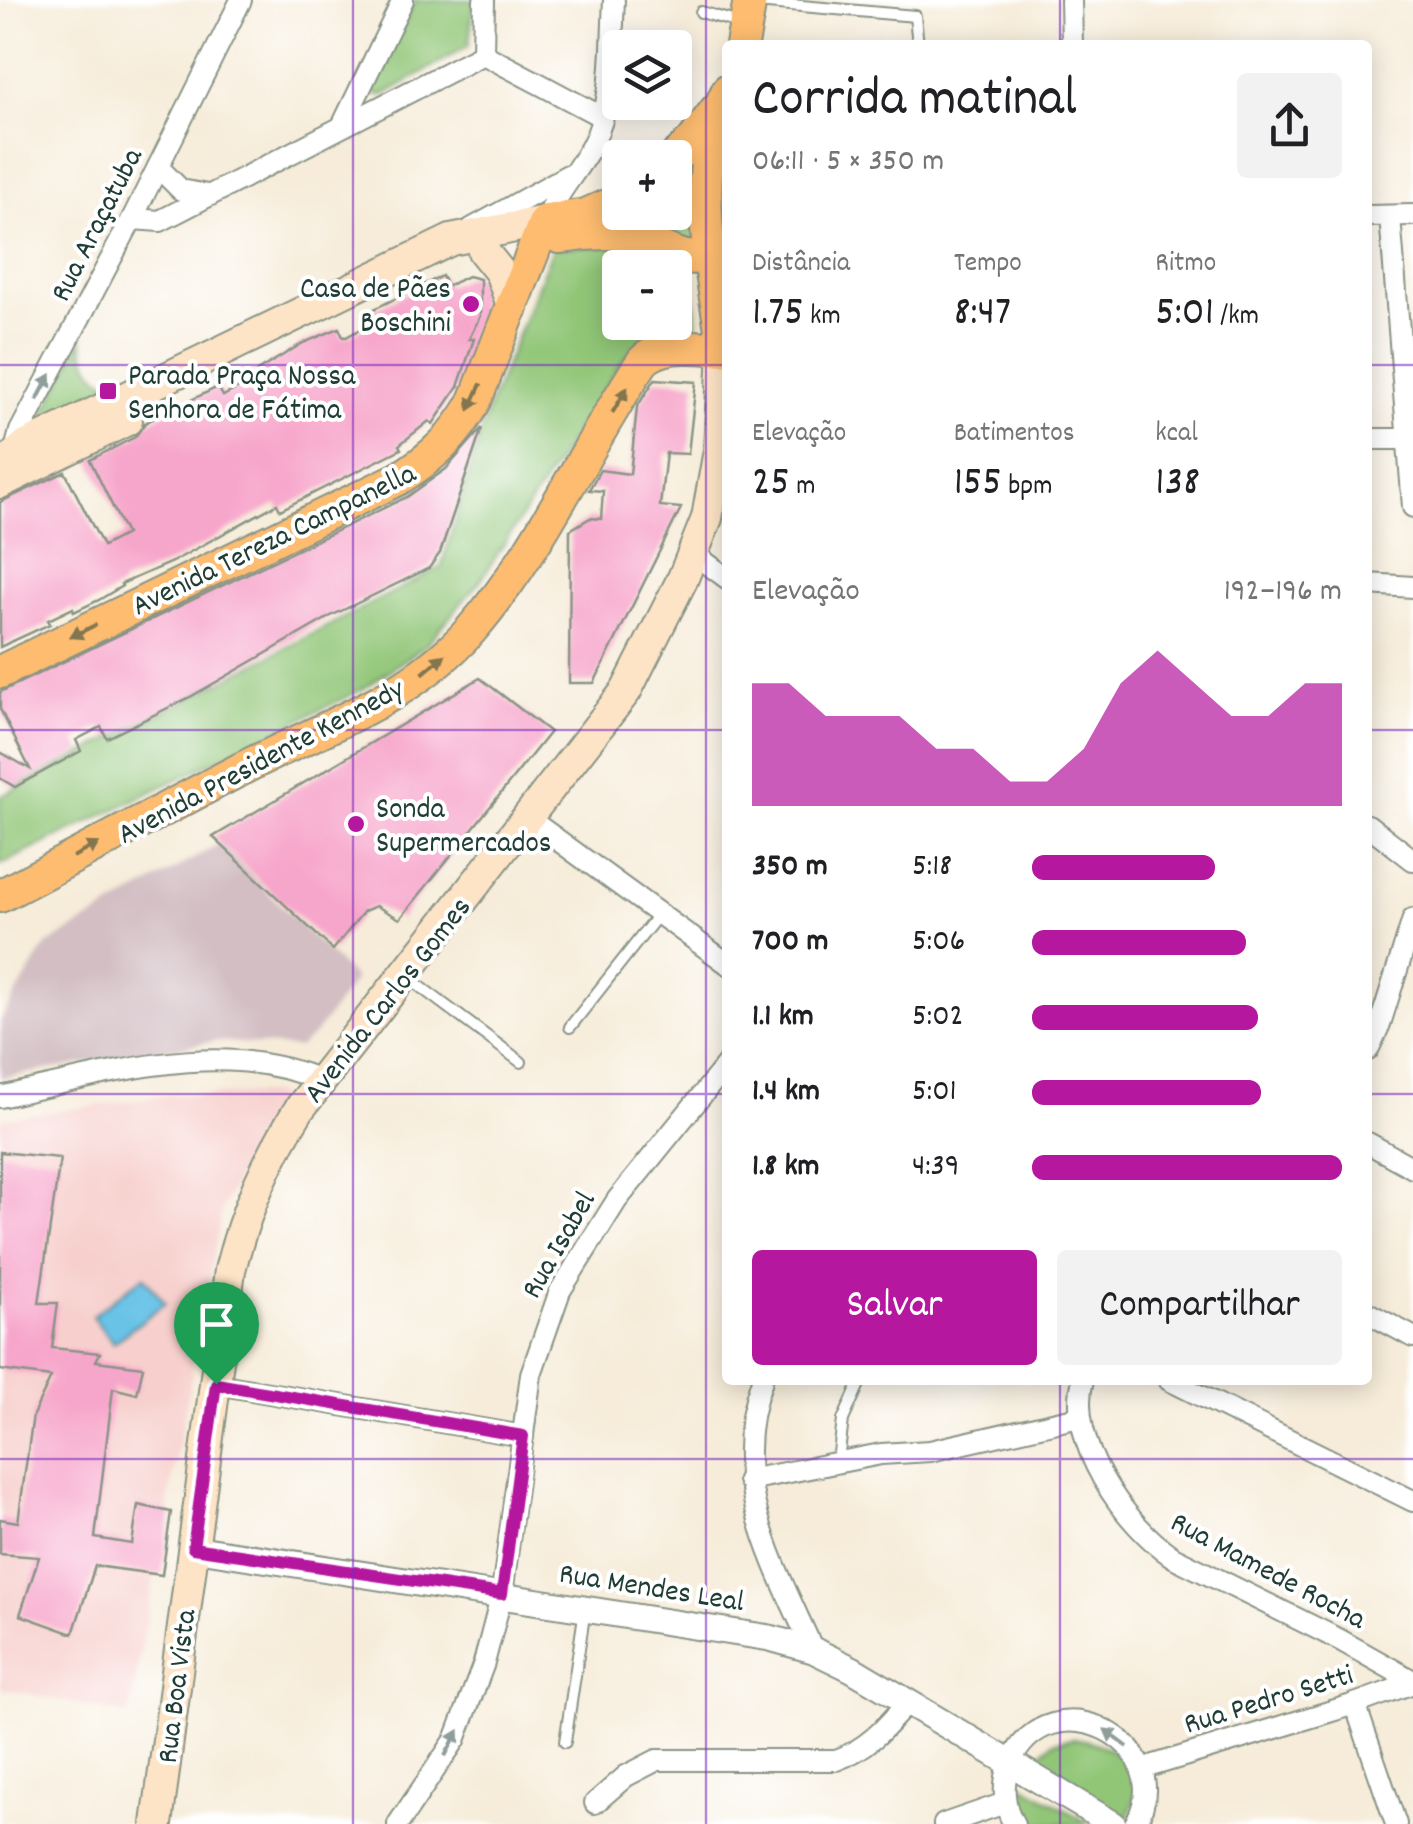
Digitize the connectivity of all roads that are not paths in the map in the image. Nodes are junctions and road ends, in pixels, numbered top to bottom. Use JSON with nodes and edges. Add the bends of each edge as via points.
{"nodes":[{"id":1,"x":242,"y":0,"type":"edge"},
{"id":2,"x":403,"y":0,"type":"edge"},
{"id":3,"x":484,"y":0,"type":"edge"},
{"id":4,"x":614,"y":0,"type":"edge"},
{"id":5,"x":1072,"y":0,"type":"edge"},
{"id":6,"x":701,"y":12,"type":"dead end"},
{"id":7,"x":747,"y":18,"type":"edge"},
{"id":8,"x":612,"y":30,"type":"edge"},
{"id":9,"x":918,"y":40,"type":"edge"},
{"id":10,"x":1072,"y":40,"type":"edge"},
{"id":11,"x":483,"y":54,"type":"junction"},
{"id":12,"x":722,"y":99,"type":"edge"},
{"id":13,"x":602,"y":118,"type":"joint"},
{"id":14,"x":722,"y":120,"type":"edge"},
{"id":15,"x":342,"y":126,"type":"junction"},
{"id":16,"x":692,"y":142,"type":"edge"},
{"id":17,"x":692,"y":163,"type":"edge"},
{"id":18,"x":158,"y":168,"type":"junction"},
{"id":19,"x":718,"y":168,"type":"edge"},
{"id":20,"x":574,"y":172,"type":"junction"},
{"id":21,"x":207,"y":195,"type":"junction"},
{"id":22,"x":602,"y":207,"type":"edge"},
{"id":23,"x":1413,"y":215,"type":"edge"},
{"id":24,"x":1372,"y":216,"type":"edge"},
{"id":25,"x":1390,"y":216,"type":"junction"},
{"id":26,"x":132,"y":219,"type":"junction"},
{"id":27,"x":542,"y":230,"type":"junction"},
{"id":28,"x":451,"y":240,"type":"junction"},
{"id":29,"x":660,"y":250,"type":"edge"},
{"id":30,"x":483,"y":251,"type":"junction"},
{"id":31,"x":718,"y":252,"type":"edge"},
{"id":32,"x":692,"y":258,"type":"edge"},
{"id":33,"x":692,"y":277,"type":"edge"},
{"id":34,"x":514,"y":308,"type":"junction"},
{"id":35,"x":722,"y":315,"type":"edge"},
{"id":36,"x":722,"y":329,"type":"edge"},
{"id":37,"x":722,"y":331,"type":"edge"},
{"id":38,"x":722,"y":350,"type":"edge"},
{"id":39,"x":1372,"y":438,"type":"edge"},
{"id":40,"x":1408,"y":439,"type":"junction"},
{"id":41,"x":6,"y":471,"type":"edge"},
{"id":42,"x":1413,"y":507,"type":"edge"},
{"id":43,"x":694,"y":554,"type":"junction"},
{"id":44,"x":722,"y":574,"type":"edge"},
{"id":45,"x":1372,"y":584,"type":"edge"},
{"id":46,"x":1413,"y":587,"type":"edge"},
{"id":47,"x":0,"y":672,"type":"edge"},
{"id":48,"x":528,"y":819,"type":"junction"},
{"id":49,"x":1372,"y":827,"type":"edge"},
{"id":50,"x":1413,"y":860,"type":"edge"},
{"id":51,"x":0,"y":896,"type":"edge"},
{"id":52,"x":658,"y":914,"type":"junction"},
{"id":53,"x":1413,"y":919,"type":"edge"},
{"id":54,"x":722,"y":960,"type":"edge"},
{"id":55,"x":404,"y":975,"type":"junction"},
{"id":56,"x":570,"y":1027,"type":"dead end"},
{"id":57,"x":1372,"y":1039,"type":"edge"},
{"id":58,"x":521,"y":1062,"type":"dead end"},
{"id":59,"x":722,"y":1070,"type":"edge"},
{"id":60,"x":322,"y":1081,"type":"junction"},
{"id":61,"x":0,"y":1097,"type":"edge"},
{"id":62,"x":1372,"y":1145,"type":"edge"},
{"id":63,"x":1413,"y":1168,"type":"edge"},
{"id":64,"x":1372,"y":1315,"type":"edge"},
{"id":65,"x":1413,"y":1337,"type":"edge"},
{"id":66,"x":216,"y":1384,"type":"junction"},
{"id":67,"x":760,"y":1385,"type":"edge"},
{"id":68,"x":859,"y":1385,"type":"edge"},
{"id":69,"x":1082,"y":1385,"type":"edge"},
{"id":70,"x":1179,"y":1385,"type":"edge"},
{"id":71,"x":1079,"y":1417,"type":"junction"},
{"id":72,"x":523,"y":1436,"type":"junction"},
{"id":73,"x":838,"y":1462,"type":"junction"},
{"id":74,"x":748,"y":1480,"type":"junction"},
{"id":75,"x":1413,"y":1501,"type":"edge"},
{"id":76,"x":193,"y":1548,"type":"junction"},
{"id":77,"x":502,"y":1594,"type":"junction"},
{"id":78,"x":585,"y":1608,"type":"junction"},
{"id":79,"x":812,"y":1650,"type":"junction"},
{"id":80,"x":1413,"y":1682,"type":"edge"},
{"id":81,"x":909,"y":1702,"type":"junction"},
{"id":82,"x":1355,"y":1704,"type":"junction"},
{"id":83,"x":565,"y":1742,"type":"dead end"},
{"id":84,"x":1011,"y":1763,"type":"junction"},
{"id":85,"x":1140,"y":1769,"type":"junction"},
{"id":86,"x":595,"y":1803,"type":"dead end"},
{"id":87,"x":1005,"y":1803,"type":"junction"},
{"id":88,"x":157,"y":1824,"type":"edge"},
{"id":89,"x":398,"y":1824,"type":"edge"},
{"id":90,"x":944,"y":1824,"type":"edge"},
{"id":91,"x":1014,"y":1824,"type":"edge"},
{"id":92,"x":1112,"y":1824,"type":"edge"},
{"id":93,"x":1135,"y":1824,"type":"edge"},
{"id":94,"x":1396,"y":1824,"type":"edge"}],
"edges":[{"from":1,"to":18,"type":"street","name":"Rua Araçatuba"},
{"from":2,"to":15,"type":"street"},
{"from":3,"to":11,"type":"street"},
{"from":4,"to":8,"type":"street"},
{"from":5,"to":10,"type":"street"},
{"from":6,"to":7,"type":"lane"},
{"from":7,"to":9,"type":"lane","via":[[916,16]]},
{"from":11,"to":13,"type":"street"},
{"from":11,"to":15,"type":"street"},
{"from":12,"to":16,"type":"main road"},
{"from":13,"to":20,"type":"street"},
{"from":14,"to":19,"type":"main road","name":"Avenida Carlos Gomes"},
{"from":15,"to":21,"type":"street"},
{"from":17,"to":19,"type":"main road"},
{"from":18,"to":21,"type":"street","via":[[182,190]]},
{"from":18,"to":26,"type":"street","name":"Rua Araçatuba"},
{"from":19,"to":31,"type":"main road","name":"Avenida Carlos Gomes","via":[[707,206]]},
{"from":20,"to":27,"type":"street"},
{"from":20,"to":28,"type":"street"},
{"from":21,"to":26,"type":"street","via":[[160,221]]},
{"from":22,"to":27,"type":"main road"},
{"from":23,"to":25,"type":"street"},
{"from":24,"to":25,"type":"street"},
{"from":25,"to":40,"type":"street"},
{"from":41,"to":26,"type":"street","name":"Rua Araçatuba","one_way":true,"via":[[20,431]]},
{"from":27,"to":28,"type":"main road"},
{"from":27,"to":29,"type":"main road","via":[[623,234]]},
{"from":27,"to":30,"type":"main road"},
{"from":27,"to":34,"type":"main road","name":"Avenida Tereza Campanella"},
{"from":28,"to":41,"type":"main road"},
{"from":30,"to":34,"type":"main road"},
{"from":30,"to":41,"type":"main road"},
{"from":31,"to":32,"type":"main road"},
{"from":31,"to":35,"type":"main road","name":"Avenida Carlos Gomes"},
{"from":33,"to":36,"type":"main road"},
{"from":34,"to":47,"type":"main road","name":"Avenida Tereza Campanella","one_way":true,"via":[[468,412],[425,463]]},
{"from":51,"to":37,"type":"main road","name":"Avenida Presidente Kennedy","one_way":true,"via":[[420,676],[470,631],[506,586],[643,362],[659,350]]},
{"from":38,"to":43,"type":"main road","name":"Avenida Carlos Gomes","via":[[715,485]]},
{"from":39,"to":40,"type":"street"},
{"from":40,"to":42,"type":"street"},
{"from":43,"to":44,"type":"street"},
{"from":43,"to":48,"type":"main road","name":"Avenida Carlos Gomes","via":[[626,691]]},
{"from":45,"to":46,"type":"street"},
{"from":48,"to":52,"type":"street"},
{"from":48,"to":55,"type":"main road","name":"Avenida Carlos Gomes"},
{"from":49,"to":50,"type":"street"},
{"from":52,"to":54,"type":"street"},
{"from":52,"to":56,"type":"lane"},
{"from":53,"to":57,"type":"street"},
{"from":55,"to":58,"type":"lane"},
{"from":55,"to":60,"type":"main road","name":"Avenida Carlos Gomes"},
{"from":59,"to":72,"type":"street","name":"Rua Isabel","via":[[617,1200],[560,1291],[531,1374]]},
{"from":60,"to":61,"type":"street","via":[[291,1067],[228,1058],[174,1062]]},
{"from":60,"to":66,"type":"main road","name":"Avenida Carlos Gomes","via":[[279,1140],[249,1202],[230,1270]]},
{"from":62,"to":63,"type":"street"},
{"from":64,"to":65,"type":"street"},
{"from":66,"to":72,"type":"street"},
{"from":66,"to":76,"type":"main road","name":"Avenida Carlos Gomes"},
{"from":67,"to":74,"type":"street","via":[[746,1452]]},
{"from":68,"to":73,"type":"lane","via":[[843,1420]]},
{"from":69,"to":71,"type":"street","name":"Rua Mamede Rocha"},
{"from":70,"to":75,"type":"street"},
{"from":71,"to":73,"type":"street","via":[[930,1450]]},
{"from":71,"to":80,"type":"street","name":"Rua Mamede Rocha","via":[[1103,1478],[1152,1543]]},
{"from":72,"to":77,"type":"street","name":"Rua Isabel"},
{"from":73,"to":74,"type":"street"},
{"from":74,"to":79,"type":"street"},
{"from":76,"to":77,"type":"street","name":"Rua Mendes Leal"},
{"from":76,"to":88,"type":"main road","name":"Rua Boa Vista"},
{"from":77,"to":78,"type":"street","name":"Rua Mendes Leal"},
{"from":89,"to":77,"type":"street","name":"Rua Isabel","one_way":true,"via":[[455,1740]]},
{"from":78,"to":79,"type":"street","name":"Rua Mendes Leal"},
{"from":78,"to":83,"type":"lane"},
{"from":79,"to":81,"type":"street","name":"Rua Mendes Leal"},
{"from":80,"to":82,"type":"street","name":"Rua Pedro Setti"},
{"from":81,"to":84,"type":"street","name":"Rua Mendes Leal"},
{"from":81,"to":86,"type":"street","via":[[877,1737],[836,1760],[657,1760]]},
{"from":82,"to":85,"type":"street","name":"Rua Pedro Setti"},
{"from":82,"to":94,"type":"street"},
{"from":85,"to":84,"type":"street","one_way":true,"via":[[1114,1733],[1072,1721],[1031,1736]]},
{"from":84,"to":87,"type":"street"},
{"from":84,"to":92,"type":"street","name":"Rua Mendes Leal"},
{"from":85,"to":93,"type":"street","via":[[1144,1792]]},
{"from":87,"to":90,"type":"street"},
{"from":87,"to":91,"type":"street"}]}
